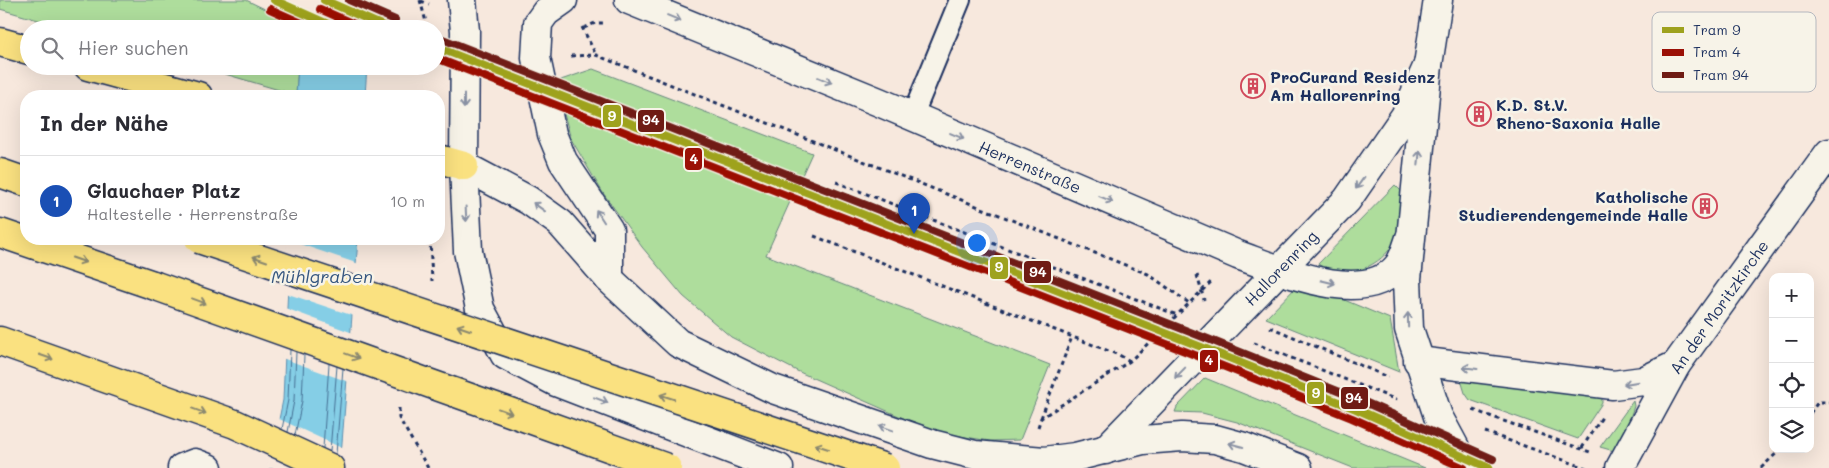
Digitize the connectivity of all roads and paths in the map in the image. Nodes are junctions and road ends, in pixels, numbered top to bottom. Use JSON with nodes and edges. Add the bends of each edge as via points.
{"nodes":[{"id":1,"x":420,"y":0,"type":"edge"},
{"id":2,"x":462,"y":0,"type":"edge"},
{"id":3,"x":563,"y":0,"type":"edge"},
{"id":4,"x":629,"y":0,"type":"edge"},
{"id":5,"x":960,"y":0,"type":"edge"},
{"id":6,"x":1438,"y":0,"type":"edge"},
{"id":7,"x":426,"y":20,"type":"edge"},
{"id":8,"x":0,"y":42,"type":"edge"},
{"id":9,"x":20,"y":48,"type":"edge"},
{"id":10,"x":567,"y":56,"type":"dead end"},
{"id":11,"x":1428,"y":65,"type":"junction"},
{"id":12,"x":121,"y":75,"type":"edge"},
{"id":13,"x":176,"y":90,"type":"edge"},
{"id":14,"x":912,"y":117,"type":"junction"},
{"id":15,"x":1829,"y":153,"type":"edge"},
{"id":16,"x":451,"y":162,"type":"edge"},
{"id":17,"x":0,"y":173,"type":"edge"},
{"id":18,"x":20,"y":180,"type":"edge"},
{"id":19,"x":836,"y":182,"type":"dead end"},
{"id":20,"x":1412,"y":231,"type":"junction"},
{"id":21,"x":0,"y":233,"type":"edge"},
{"id":22,"x":814,"y":236,"type":"dead end"},
{"id":23,"x":20,"y":240,"type":"edge"},
{"id":24,"x":36,"y":245,"type":"edge"},
{"id":25,"x":217,"y":245,"type":"edge"},
{"id":26,"x":1280,"y":270,"type":"junction"},
{"id":27,"x":609,"y":279,"type":"junction"},
{"id":28,"x":1213,"y":279,"type":"dead end"},
{"id":29,"x":1189,"y":303,"type":"junction"},
{"id":30,"x":1177,"y":315,"type":"junction"},
{"id":31,"x":1226,"y":325,"type":"junction"},
{"id":32,"x":1072,"y":337,"type":"junction"},
{"id":33,"x":0,"y":341,"type":"edge"},
{"id":34,"x":1130,"y":361,"type":"junction"},
{"id":35,"x":1418,"y":361,"type":"junction"},
{"id":36,"x":1676,"y":364,"type":"junction"},
{"id":37,"x":1829,"y":402,"type":"edge"},
{"id":38,"x":1814,"y":408,"type":"edge"},
{"id":39,"x":1438,"y":416,"type":"junction"},
{"id":40,"x":1041,"y":418,"type":"junction"},
{"id":41,"x":1776,"y":453,"type":"edge"},
{"id":42,"x":1099,"y":459,"type":"edge"},
{"id":43,"x":1026,"y":460,"type":"junction"},
{"id":44,"x":182,"y":468,"type":"edge"},
{"id":45,"x":208,"y":468,"type":"edge"},
{"id":46,"x":330,"y":468,"type":"edge"},
{"id":47,"x":666,"y":468,"type":"edge"},
{"id":48,"x":780,"y":468,"type":"edge"},
{"id":49,"x":885,"y":468,"type":"edge"},
{"id":50,"x":1298,"y":468,"type":"edge"},
{"id":51,"x":1466,"y":468,"type":"edge"},
{"id":52,"x":1586,"y":468,"type":"edge"},
{"id":53,"x":1620,"y":468,"type":"edge"},
{"id":54,"x":1761,"y":468,"type":"edge"}],
"edges":[{"from":1,"to":7,"type":"path"},
{"from":2,"to":16,"type":"street","one_way":true,"via":[[465,31]]},
{"from":27,"to":3,"type":"street","one_way":true,"via":[[609,230],[563,161],[552,134],[535,47],[538,23],[546,12]]},
{"from":4,"to":14,"type":"street","name":"Herrenstraße","one_way":true},
{"from":5,"to":14,"type":"lane"},
{"from":6,"to":11,"type":"street","name":"Hallorenring"},
{"from":8,"to":9,"type":"main road"},
{"from":10,"to":29,"type":"path","via":[[596,55],[1130,266],[1148,274]]},
{"from":20,"to":11,"type":"street","name":"Hallorenring","one_way":true},
{"from":11,"to":26,"type":"street","name":"Hallorenring","one_way":true,"via":[[1405,116],[1379,157],[1347,200]]},
{"from":12,"to":13,"type":"main road"},
{"from":14,"to":26,"type":"street","name":"Herrenstraße","one_way":true},
{"from":15,"to":36,"type":"street","name":"An der Moritzkirche"},
{"from":27,"to":16,"type":"street","one_way":true,"via":[[560,223],[528,200]]},
{"from":16,"to":48,"type":"street","one_way":true,"via":[[480,309],[505,354],[556,382]]},
{"from":17,"to":18,"type":"main road"},
{"from":19,"to":30,"type":"path"},
{"from":26,"to":20,"type":"street","name":"Herrenstraße","one_way":true,"via":[[1343,286],[1367,284],[1398,267]]},
{"from":35,"to":20,"type":"street","name":"Hallorenring","one_way":true,"via":[[1408,329],[1407,279]]},
{"from":21,"to":23,"type":"main road","one_way":true,"bridge":true},
{"from":22,"to":32,"type":"path"},
{"from":24,"to":47,"type":"main road","one_way":true,"bridge":true},
{"from":49,"to":25,"type":"main road","one_way":true,"bridge":true},
{"from":26,"to":31,"type":"street","name":"Hallorenring"},
{"from":43,"to":27,"type":"street","one_way":true,"via":[[975,455],[932,444],[773,389],[678,343]]},
{"from":28,"to":29,"type":"path"},
{"from":29,"to":30,"type":"path"},
{"from":30,"to":34,"type":"path"},
{"from":31,"to":39,"type":"path","via":[[1256,344]]},
{"from":31,"to":42,"type":"street","name":"Hallorenring","one_way":true},
{"from":32,"to":34,"type":"path"},
{"from":32,"to":40,"type":"path"},
{"from":33,"to":46,"type":"main road","one_way":true,"via":[[235,424]]},
{"from":34,"to":40,"type":"path"},
{"from":36,"to":35,"type":"street","one_way":true,"via":[[1643,381],[1613,385]]},
{"from":35,"to":39,"type":"street","name":"Hallorenring"},
{"from":36,"to":53,"type":"street","name":"An der Moritzkirche"},
{"from":37,"to":38,"type":"path","via":[[1818,402]]},
{"from":39,"to":51,"type":"street","name":"Hallorenring"},
{"from":39,"to":52,"type":"path"},
{"from":40,"to":43,"type":"path"},
{"from":41,"to":54,"type":"path"},
{"from":42,"to":43,"type":"street"},
{"from":50,"to":42,"type":"street","one_way":true,"via":[[1215,439],[1182,437],[1143,440]]},
{"from":44,"to":45,"type":"street","via":[[195,463]]}]}
